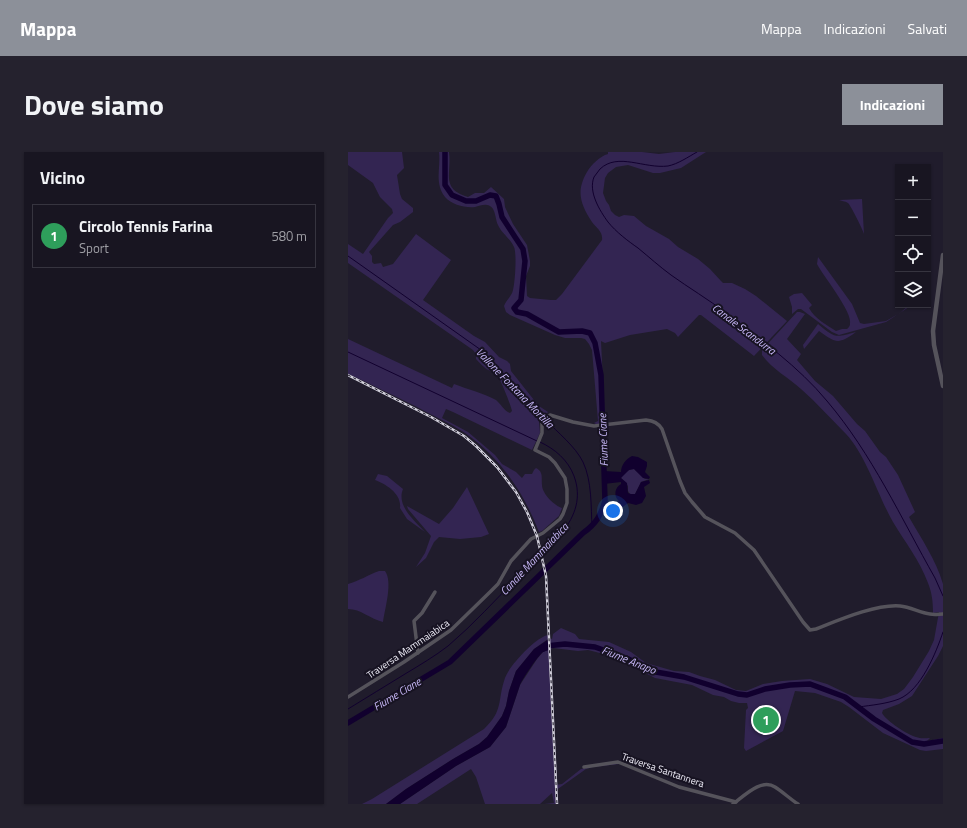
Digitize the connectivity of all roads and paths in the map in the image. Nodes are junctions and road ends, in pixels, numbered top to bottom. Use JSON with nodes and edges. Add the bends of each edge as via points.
{"nodes":[{"id":1,"x":943,"y":255,"type":"edge"},
{"id":2,"x":943,"y":386,"type":"edge"},
{"id":3,"x":435,"y":592,"type":"dead end"},
{"id":4,"x":941,"y":614,"type":"edge"},
{"id":5,"x":418,"y":653,"type":"junction"},
{"id":6,"x":348,"y":697,"type":"edge"},
{"id":7,"x":584,"y":767,"type":"dead end"},
{"id":8,"x":735,"y":803,"type":"edge"},
{"id":9,"x":798,"y":804,"type":"edge"}],
"edges":[{"from":1,"to":2,"type":"street","via":[[933,331]]},
{"from":3,"to":5,"type":"street","via":[[414,621]]},
{"from":4,"to":5,"type":"street","name":"Traversa Mammaiabica","via":[[929,614],[901,606],[888,607],[850,616],[810,630],[754,550],[735,533],[705,517],[694,506],[680,481],[659,425],[646,420],[599,425],[574,422],[550,415],[541,424],[542,433],[535,450],[555,463],[564,478],[568,495],[563,514],[550,527],[531,539],[511,561],[498,584],[465,618]]},
{"from":5,"to":6,"type":"street","name":"Traversa Mammaiabica"},
{"from":7,"to":8,"type":"street","name":"Traversa Santannera","via":[[618,762],[684,788]]},
{"from":8,"to":9,"type":"street","via":[[757,787],[768,784]]}]}
